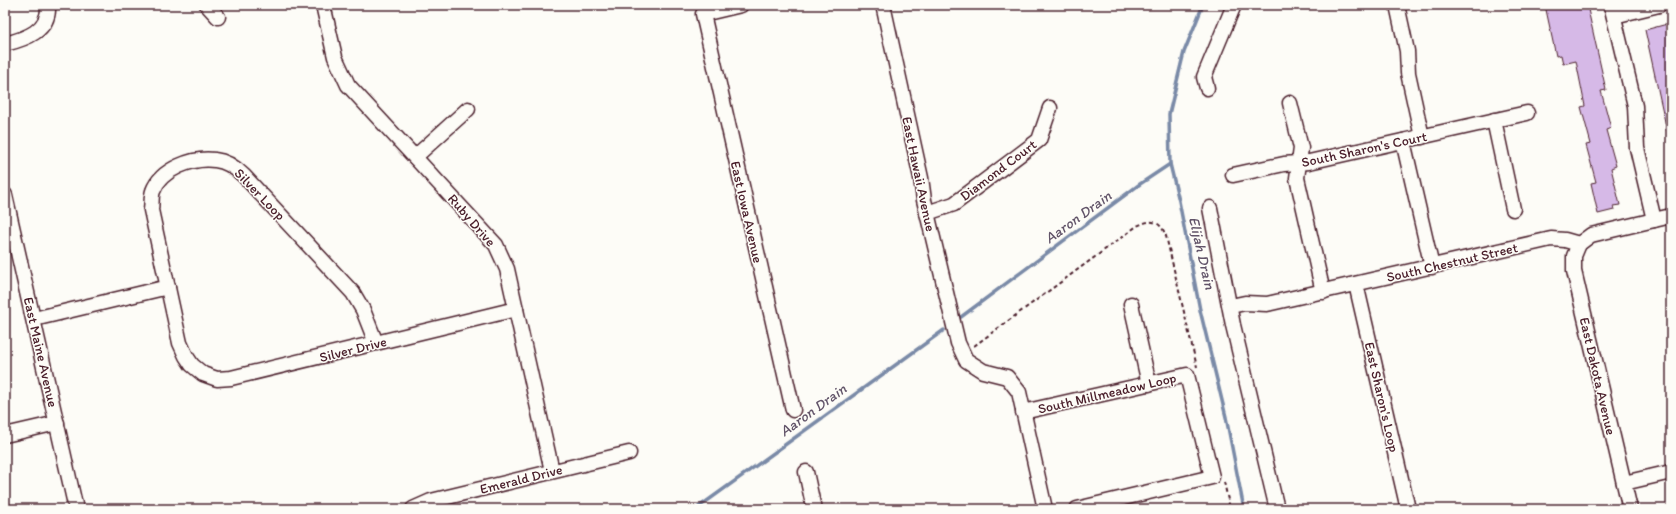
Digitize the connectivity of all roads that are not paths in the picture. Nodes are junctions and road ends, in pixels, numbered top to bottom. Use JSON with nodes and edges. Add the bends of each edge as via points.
{"nodes":[{"id":1,"x":48,"y":5,"type":"edge"},
{"id":2,"x":207,"y":5,"type":"edge"},
{"id":3,"x":323,"y":5,"type":"edge"},
{"id":4,"x":740,"y":5,"type":"edge"},
{"id":5,"x":882,"y":5,"type":"edge"},
{"id":6,"x":1234,"y":5,"type":"edge"},
{"id":7,"x":1396,"y":5,"type":"edge"},
{"id":8,"x":1659,"y":5,"type":"edge"},
{"id":9,"x":1613,"y":10,"type":"edge"},
{"id":10,"x":218,"y":17,"type":"dead end"},
{"id":11,"x":5,"y":44,"type":"edge"},
{"id":12,"x":1207,"y":88,"type":"dead end"},
{"id":13,"x":1290,"y":103,"type":"dead end"},
{"id":14,"x":1050,"y":108,"type":"dead end"},
{"id":15,"x":468,"y":109,"type":"dead end"},
{"id":16,"x":1527,"y":113,"type":"dead end"},
{"id":17,"x":1494,"y":120,"type":"junction"},
{"id":18,"x":1422,"y":136,"type":"junction"},
{"id":19,"x":1403,"y":141,"type":"junction"},
{"id":20,"x":415,"y":157,"type":"junction"},
{"id":21,"x":1299,"y":163,"type":"junction"},
{"id":22,"x":1233,"y":175,"type":"dead end"},
{"id":23,"x":5,"y":195,"type":"edge"},
{"id":24,"x":1210,"y":208,"type":"dead end"},
{"id":25,"x":1513,"y":209,"type":"dead end"},
{"id":26,"x":927,"y":213,"type":"junction"},
{"id":27,"x":1671,"y":216,"type":"edge"},
{"id":28,"x":1654,"y":220,"type":"junction"},
{"id":29,"x":9,"y":228,"type":"edge"},
{"id":30,"x":1579,"y":244,"type":"junction"},
{"id":31,"x":1432,"y":267,"type":"junction"},
{"id":32,"x":1356,"y":284,"type":"junction"},
{"id":33,"x":168,"y":287,"type":"junction"},
{"id":34,"x":1323,"y":292,"type":"junction"},
{"id":35,"x":1131,"y":304,"type":"dead end"},
{"id":36,"x":1231,"y":306,"type":"junction"},
{"id":37,"x":516,"y":309,"type":"junction"},
{"id":38,"x":34,"y":319,"type":"junction"},
{"id":39,"x":376,"y":343,"type":"junction"},
{"id":40,"x":192,"y":365,"type":"joint"},
{"id":41,"x":1149,"y":384,"type":"junction"},
{"id":42,"x":793,"y":410,"type":"dead end"},
{"id":43,"x":1023,"y":412,"type":"junction"},
{"id":44,"x":57,"y":423,"type":"junction"},
{"id":45,"x":5,"y":435,"type":"edge"},
{"id":46,"x":629,"y":452,"type":"dead end"},
{"id":47,"x":552,"y":471,"type":"junction"},
{"id":48,"x":806,"y":472,"type":"dead end"},
{"id":49,"x":1671,"y":472,"type":"edge"},
{"id":50,"x":1624,"y":483,"type":"junction"},
{"id":51,"x":76,"y":509,"type":"edge"},
{"id":52,"x":414,"y":509,"type":"edge"},
{"id":53,"x":814,"y":509,"type":"edge"},
{"id":54,"x":1045,"y":509,"type":"edge"},
{"id":55,"x":1077,"y":509,"type":"edge"},
{"id":56,"x":1277,"y":509,"type":"edge"},
{"id":57,"x":1408,"y":509,"type":"edge"},
{"id":58,"x":1630,"y":509,"type":"edge"}],
"edges":[{"from":1,"to":11,"type":"street","via":[[44,23],[36,32],[26,39]]},
{"from":2,"to":10,"type":"street"},
{"from":3,"to":20,"type":"street","name":"Ruby Drive","via":[[335,57],[348,85]]},
{"from":4,"to":42,"type":"street","name":"East Iowa Avenue","via":[[703,14]]},
{"from":5,"to":26,"type":"street","name":"East Hawaii Avenue"},
{"from":6,"to":12,"type":"street","via":[[1204,77]]},
{"from":7,"to":18,"type":"street"},
{"from":8,"to":9,"type":"street"},
{"from":9,"to":28,"type":"street","via":[[1635,106],[1637,148]]},
{"from":13,"to":21,"type":"street","via":[[1301,148]]},
{"from":14,"to":26,"type":"street","name":"Diamond Court","via":[[1039,140],[954,204]]},
{"from":15,"to":20,"type":"street"},
{"from":16,"to":17,"type":"street","name":"South Sharon's Court"},
{"from":17,"to":18,"type":"street","name":"South Sharon's Court"},
{"from":17,"to":25,"type":"street"},
{"from":18,"to":19,"type":"street","name":"South Sharon's Court"},
{"from":19,"to":21,"type":"street","name":"South Sharon's Court"},
{"from":19,"to":31,"type":"street"},
{"from":20,"to":37,"type":"street","name":"Ruby Drive","via":[[496,245],[507,269]]},
{"from":21,"to":22,"type":"street","name":"South Sharon's Court"},
{"from":21,"to":34,"type":"street","via":[[1297,178]]},
{"from":23,"to":29,"type":"street","name":"East Maine Avenue"},
{"from":24,"to":36,"type":"street"},
{"from":26,"to":43,"type":"street","name":"East Hawaii Avenue","via":[[958,343],[966,360],[983,371],[1007,377],[1019,392]]},
{"from":27,"to":28,"type":"street"},
{"from":28,"to":30,"type":"street","via":[[1591,235]]},
{"from":29,"to":38,"type":"street","name":"East Maine Avenue"},
{"from":30,"to":31,"type":"street","name":"South Chestnut Street","via":[[1551,239]]},
{"from":30,"to":50,"type":"street","name":"East Dakota Avenue","via":[[1574,256],[1574,271]]},
{"from":31,"to":32,"type":"street","name":"South Chestnut Street"},
{"from":32,"to":34,"type":"street","name":"South Chestnut Street"},
{"from":32,"to":57,"type":"street","name":"East Sharon's Loop"},
{"from":33,"to":38,"type":"street"},
{"from":33,"to":39,"type":"street","name":"Silver Loop","via":[[151,210],[152,192],[160,179],[172,169],[202,160],[216,160],[231,165],[244,176],[353,293]]},
{"from":33,"to":40,"type":"street","name":"Silver Loop","via":[[180,343]]},
{"from":34,"to":36,"type":"street","name":"South Chestnut Street","via":[[1267,304],[1245,303]]},
{"from":35,"to":41,"type":"street"},
{"from":36,"to":56,"type":"street","via":[[1233,324]]},
{"from":37,"to":39,"type":"street","name":"Silver Drive"},
{"from":37,"to":47,"type":"street","name":"Ruby Drive"},
{"from":38,"to":44,"type":"street","name":"East Maine Avenue"},
{"from":39,"to":40,"type":"street","name":"Silver Drive","via":[[231,378],[217,379],[203,374]]},
{"from":41,"to":43,"type":"street","name":"South Millmeadow Loop"},
{"from":41,"to":55,"type":"street","name":"South Millmeadow Loop","via":[[1187,375],[1212,477]]},
{"from":43,"to":54,"type":"street","name":"East Hawaii Avenue"},
{"from":44,"to":45,"type":"street"},
{"from":44,"to":51,"type":"street","name":"East Maine Avenue"},
{"from":46,"to":47,"type":"street","name":"Emerald Drive"},
{"from":47,"to":52,"type":"street","name":"Emerald Drive","via":[[431,501]]},
{"from":48,"to":53,"type":"street"},
{"from":49,"to":50,"type":"street"},
{"from":50,"to":58,"type":"street","name":"East Dakota Avenue"}]}
